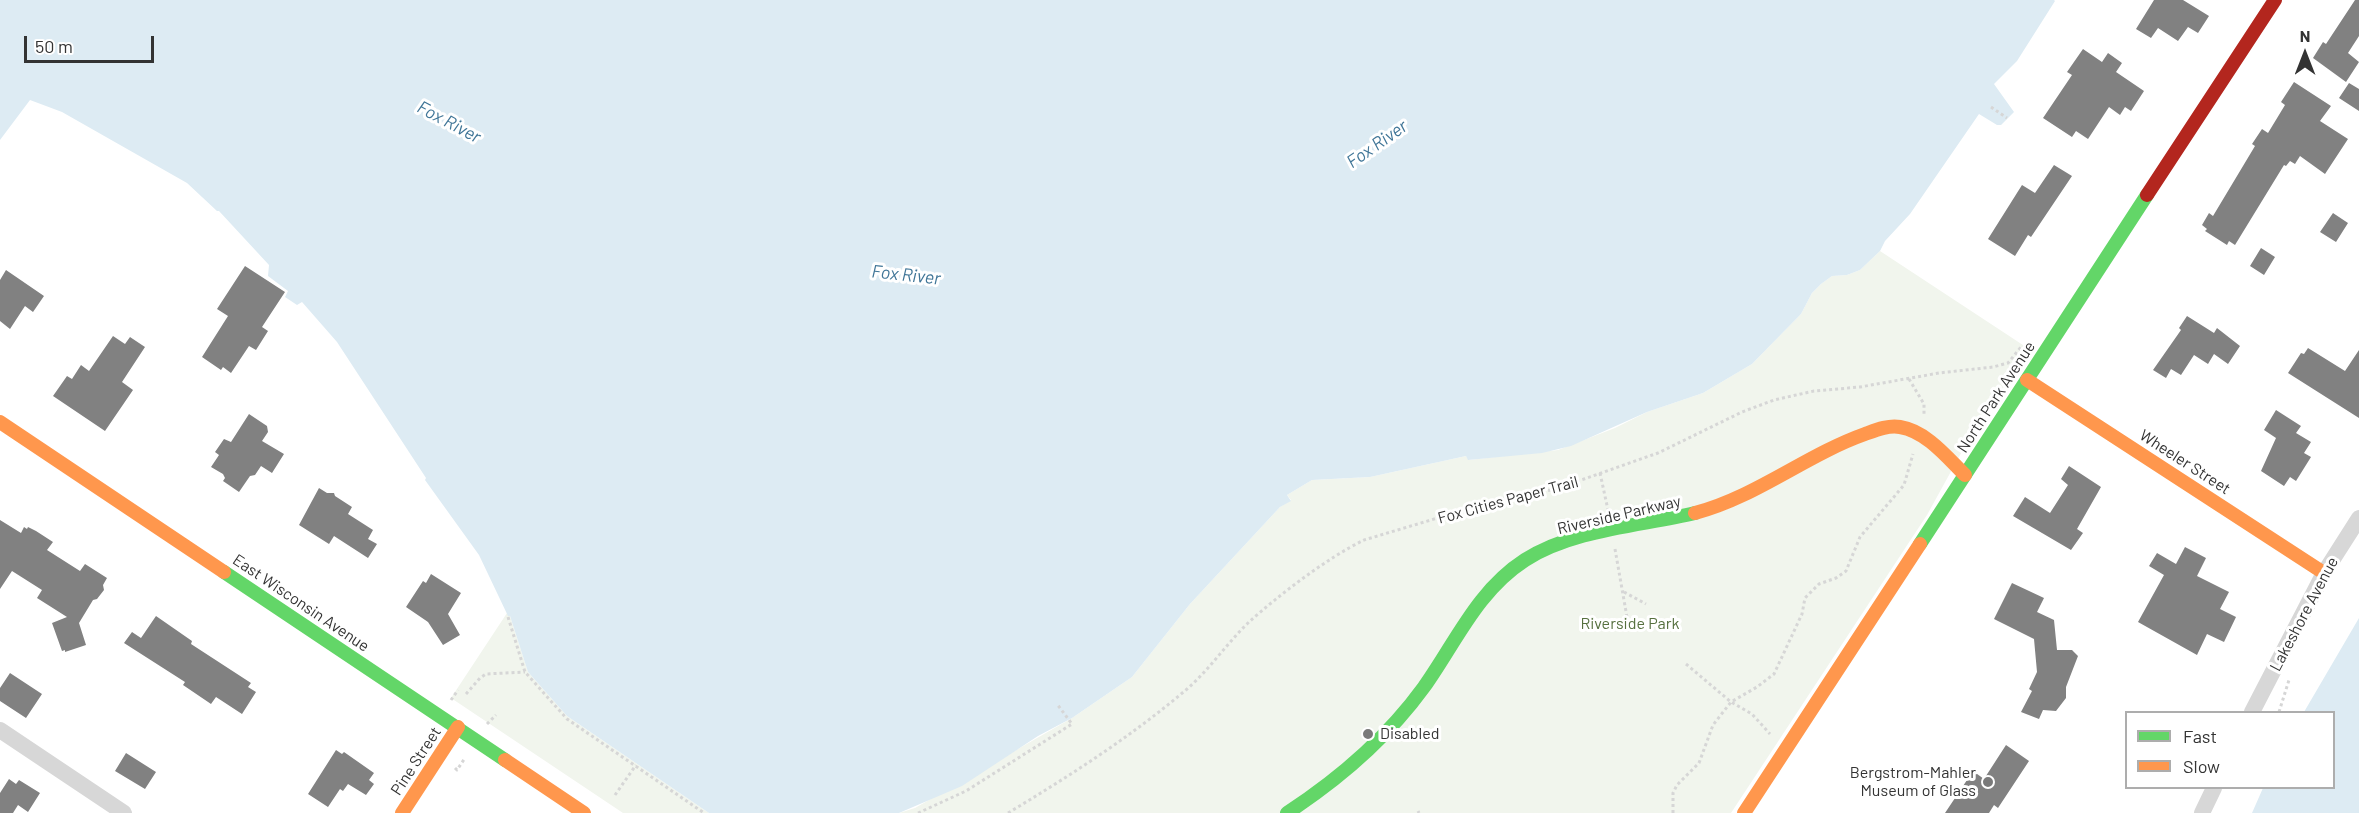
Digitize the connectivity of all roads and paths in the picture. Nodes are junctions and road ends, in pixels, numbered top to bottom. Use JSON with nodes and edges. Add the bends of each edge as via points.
{"nodes":[{"id":1,"x":2275,"y":0,"type":"edge"},
{"id":2,"x":1991,"y":107,"type":"dead end"},
{"id":3,"x":2007,"y":118,"type":"dead end"},
{"id":4,"x":2040,"y":360,"type":"junction"},
{"id":5,"x":1909,"y":379,"type":"junction"},
{"id":6,"x":2027,"y":380,"type":"junction"},
{"id":7,"x":0,"y":422,"type":"edge"},
{"id":8,"x":1918,"y":433,"type":"junction"},
{"id":9,"x":1965,"y":475,"type":"junction"},
{"id":10,"x":2359,"y":518,"type":"edge"},
{"id":11,"x":2324,"y":573,"type":"junction"},
{"id":12,"x":1624,"y":592,"type":"dead end"},
{"id":13,"x":1646,"y":604,"type":"dead end"},
{"id":14,"x":508,"y":617,"type":"dead end"},
{"id":15,"x":1686,"y":664,"type":"dead end"},
{"id":16,"x":525,"y":672,"type":"junction"},
{"id":17,"x":466,"y":694,"type":"dead end"},
{"id":18,"x":1731,"y":702,"type":"junction"},
{"id":19,"x":1057,"y":704,"type":"dead end"},
{"id":20,"x":2253,"y":711,"type":"edge"},
{"id":21,"x":458,"y":727,"type":"junction"},
{"id":22,"x":0,"y":730,"type":"edge"},
{"id":23,"x":1770,"y":734,"type":"dead end"},
{"id":24,"x":636,"y":765,"type":"junction"},
{"id":25,"x":2214,"y":789,"type":"edge"},
{"id":26,"x":615,"y":795,"type":"dead end"},
{"id":27,"x":124,"y":813,"type":"edge"},
{"id":28,"x":402,"y":813,"type":"edge"},
{"id":29,"x":584,"y":813,"type":"edge"},
{"id":30,"x":704,"y":813,"type":"edge"},
{"id":31,"x":918,"y":813,"type":"edge"},
{"id":32,"x":1008,"y":813,"type":"edge"},
{"id":33,"x":1287,"y":813,"type":"edge"},
{"id":34,"x":1673,"y":813,"type":"edge"},
{"id":35,"x":1744,"y":813,"type":"edge"},
{"id":36,"x":2202,"y":813,"type":"edge"}],
"edges":[{"from":1,"to":4,"type":"street","name":"North Park Avenue"},
{"from":2,"to":3,"type":"path"},
{"from":4,"to":5,"type":"path","name":"Fox Cities Paper Trail","via":[[2020,347],[2008,363],[1999,366]]},
{"from":4,"to":6,"type":"street","name":"North Park Avenue"},
{"from":5,"to":8,"type":"path","via":[[1924,404]]},
{"from":5,"to":32,"type":"path","name":"Fox Cities Paper Trail","via":[[1774,400],[1658,453],[1552,490],[1518,494],[1345,549],[1248,623],[1213,664],[1125,739]]},
{"from":6,"to":9,"type":"street","name":"North Park Avenue"},
{"from":6,"to":11,"type":"street","name":"Wheeler Street"},
{"from":7,"to":21,"type":"street","name":"East Wisconsin Avenue"},
{"from":8,"to":9,"type":"street","name":"Riverside Parkway"},
{"from":8,"to":18,"type":"path","via":[[1904,485],[1860,537],[1846,571],[1819,584],[1805,598],[1802,614],[1774,674]]},
{"from":8,"to":33,"type":"street","name":"Riverside Parkway","via":[[1892,426],[1852,437],[1697,514],[1576,539],[1523,561],[1502,577],[1466,619],[1424,687],[1396,723],[1349,766]]},
{"from":9,"to":35,"type":"street","name":"North Park Avenue"},
{"from":10,"to":11,"type":"street","name":"Lakeshore Avenue"},
{"from":11,"to":20,"type":"street","name":"Lakeshore Avenue"},
{"from":12,"to":13,"type":"path"},
{"from":14,"to":16,"type":"path"},
{"from":15,"to":18,"type":"path"},
{"from":16,"to":17,"type":"path","via":[[486,674]]},
{"from":16,"to":24,"type":"path","via":[[567,719]]},
{"from":18,"to":23,"type":"path","via":[[1752,714]]},
{"from":18,"to":34,"type":"path","via":[[1713,724],[1699,763],[1677,785]]},
{"from":19,"to":31,"type":"path","via":[[1072,724],[966,790]]},
{"from":21,"to":28,"type":"street","name":"Pine Street"},
{"from":21,"to":29,"type":"street","name":"East Wisconsin Avenue"},
{"from":22,"to":27,"type":"street"},
{"from":24,"to":26,"type":"path"},
{"from":24,"to":30,"type":"path"},
{"from":25,"to":36,"type":"street"}]}
